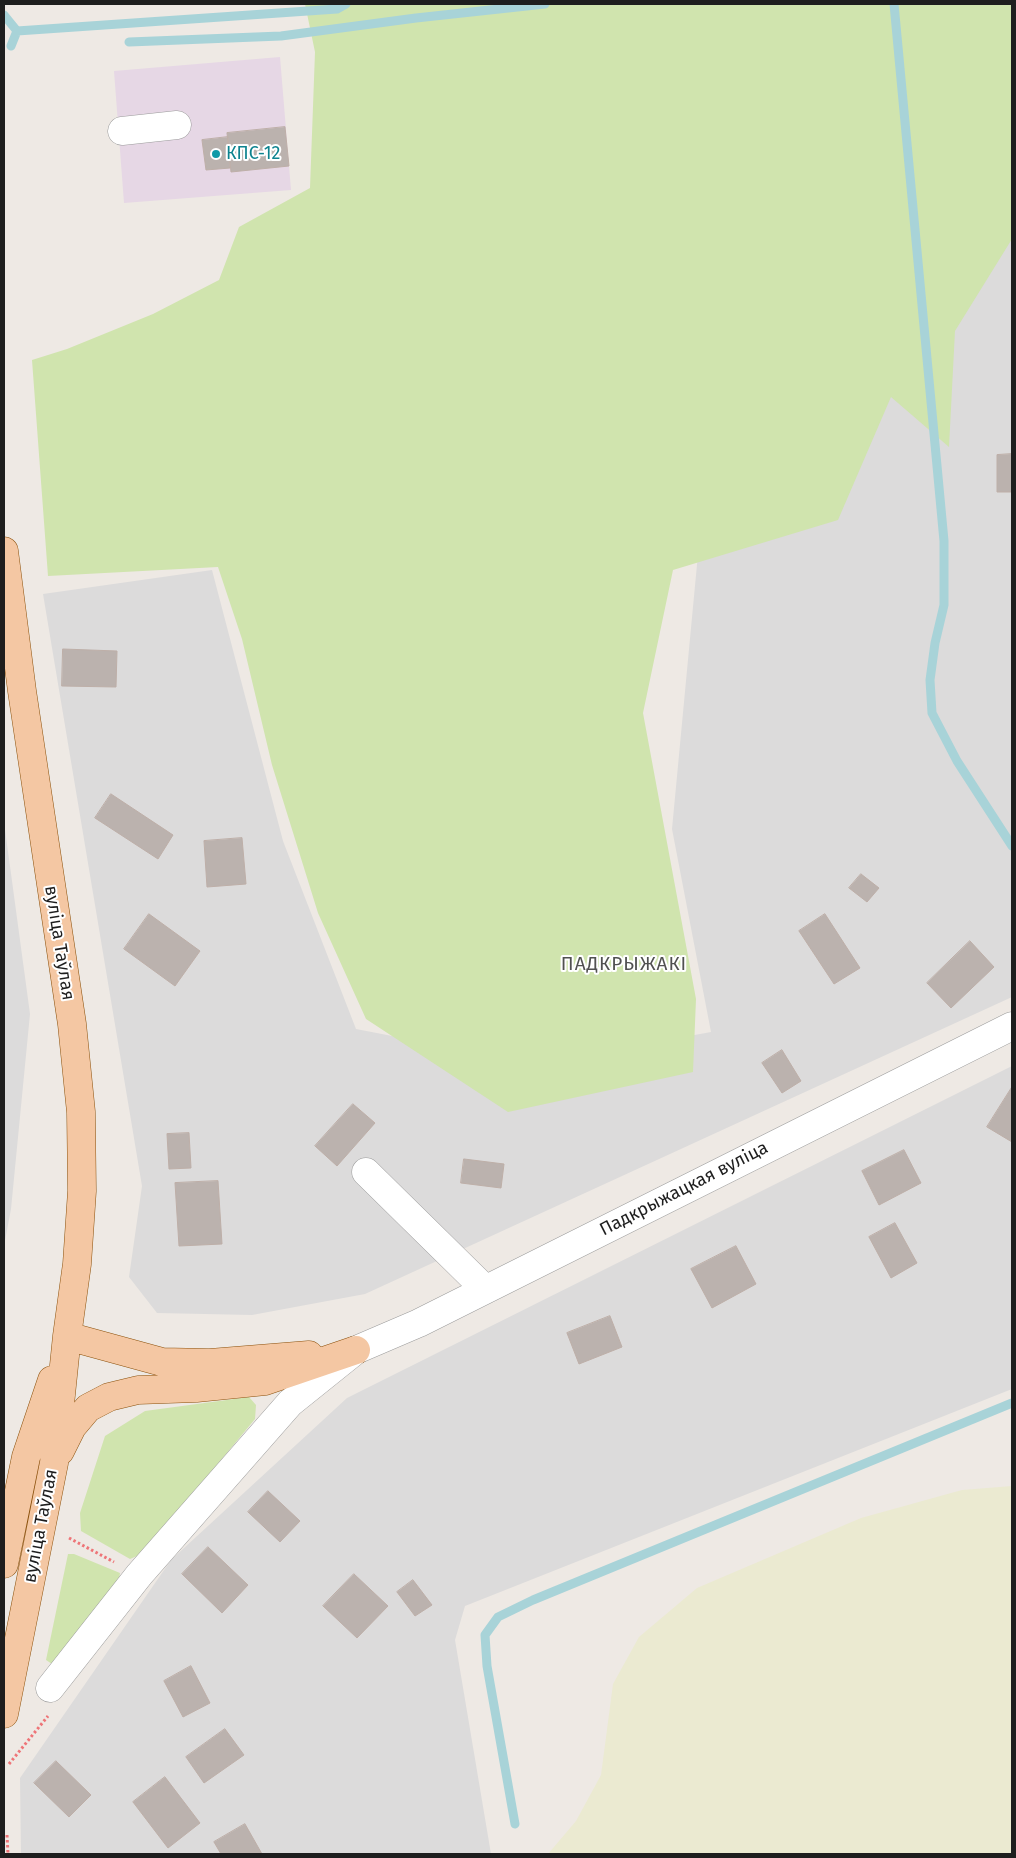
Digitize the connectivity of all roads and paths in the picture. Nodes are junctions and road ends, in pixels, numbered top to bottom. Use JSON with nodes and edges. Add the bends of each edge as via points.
{"nodes":[{"id":1,"x":177,"y":125,"type":"dead end"},
{"id":2,"x":122,"y":131,"type":"dead end"},
{"id":3,"x":4,"y":557,"type":"edge"},
{"id":4,"x":1012,"y":1026,"type":"edge"},
{"id":5,"x":366,"y":1172,"type":"dead end"},
{"id":6,"x":486,"y":1289,"type":"junction"},
{"id":7,"x":66,"y":1336,"type":"junction"},
{"id":8,"x":356,"y":1350,"type":"junction"},
{"id":9,"x":54,"y":1463,"type":"junction"},
{"id":10,"x":67,"y":1537,"type":"dead end"},
{"id":11,"x":4,"y":1564,"type":"edge"},
{"id":12,"x":139,"y":1575,"type":"junction"},
{"id":13,"x":50,"y":1688,"type":"dead end"},
{"id":14,"x":4,"y":1714,"type":"edge"},
{"id":15,"x":7,"y":1835,"type":"dead end"},
{"id":16,"x":8,"y":1854,"type":"edge"}],
"edges":[{"from":1,"to":2,"type":"street"},
{"from":3,"to":7,"type":"main road","name":"вуліца Таўлая","via":[[72,1024],[81,1112],[82,1191],[77,1264]]},
{"from":4,"to":6,"type":"street","name":"Падкрыжацкая вуліца"},
{"from":5,"to":6,"type":"street"},
{"from":6,"to":8,"type":"street","name":"Падкрыжацкая вуліца"},
{"from":7,"to":8,"type":"main road","via":[[162,1362],[210,1363]]},
{"from":7,"to":9,"type":"main road","name":"вуліца Таўлая"},
{"from":7,"to":11,"type":"main road","name":"вуліца Таўлая","via":[[26,1457]]},
{"from":8,"to":9,"type":"main road","via":[[265,1381],[138,1390],[109,1397],[88,1408],[72,1427]]},
{"from":8,"to":12,"type":"street","name":"Падкрыжацкая вуліца","via":[[290,1403]]},
{"from":9,"to":14,"type":"main road","name":"вуліца Таўлая"},
{"from":10,"to":12,"type":"path"},
{"from":12,"to":13,"type":"street","name":"Падкрыжацкая вуліца"},
{"from":15,"to":16,"type":"path"}]}
